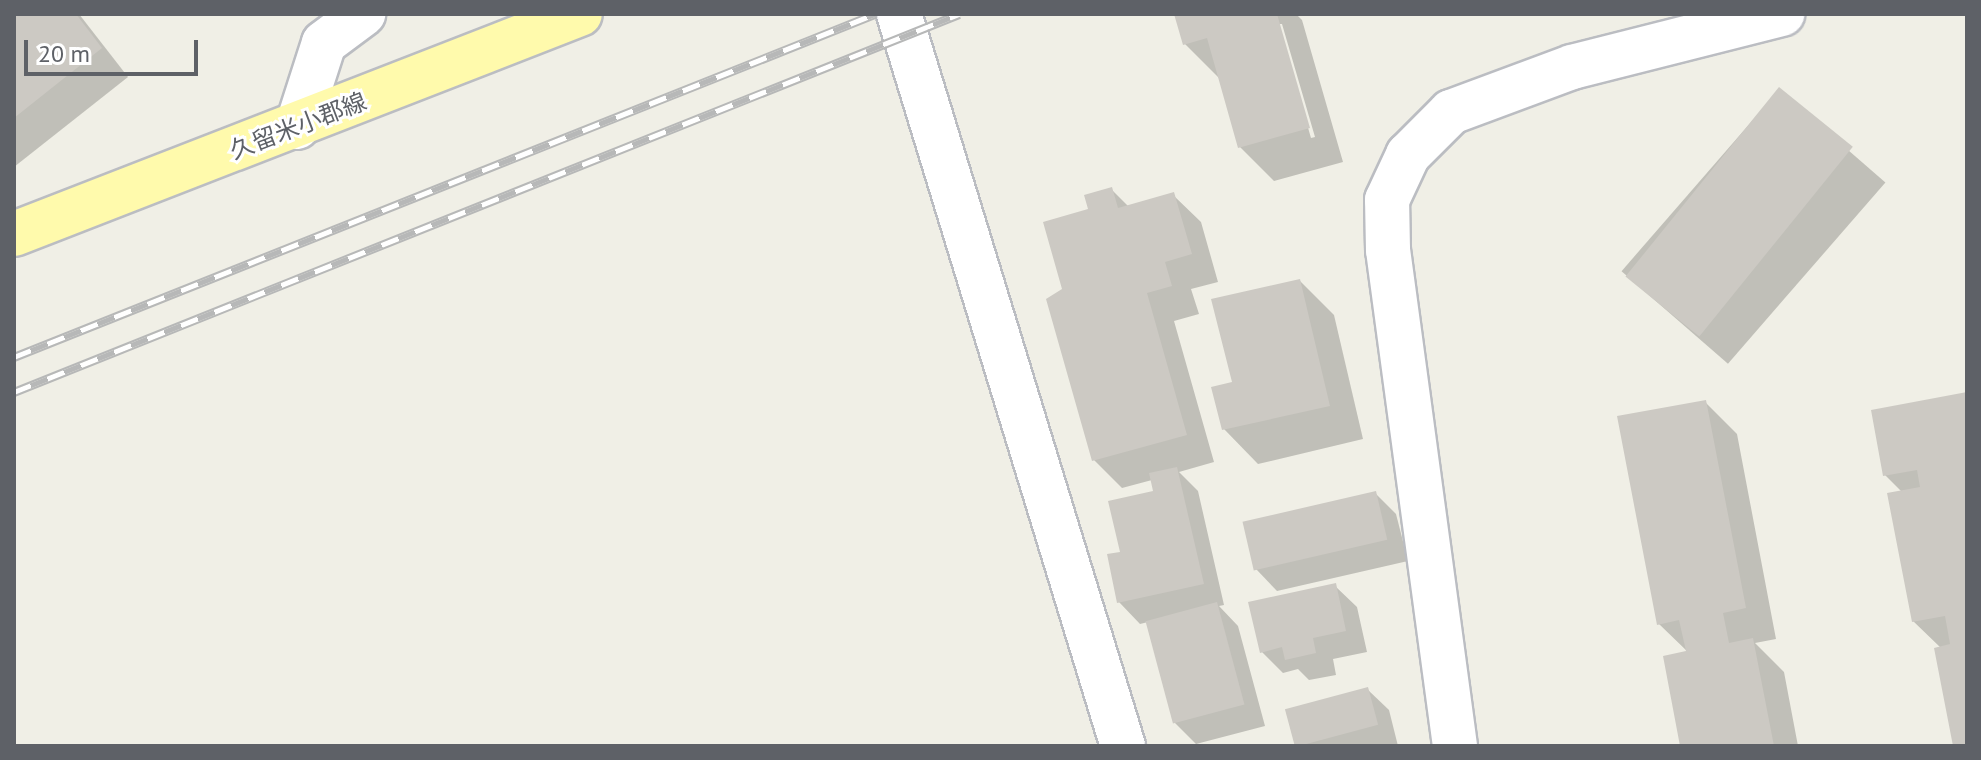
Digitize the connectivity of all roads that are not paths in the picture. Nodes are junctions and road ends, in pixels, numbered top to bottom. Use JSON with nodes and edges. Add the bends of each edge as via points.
{"nodes":[{"id":1,"x":363,"y":14,"type":"edge"},
{"id":2,"x":580,"y":14,"type":"edge"},
{"id":3,"x":899,"y":14,"type":"edge"},
{"id":4,"x":1782,"y":14,"type":"edge"},
{"id":5,"x":297,"y":127,"type":"junction"},
{"id":6,"x":14,"y":234,"type":"edge"},
{"id":7,"x":1123,"y":746,"type":"edge"},
{"id":8,"x":1455,"y":746,"type":"edge"}],
"edges":[{"from":1,"to":5,"type":"street","via":[[324,43]]},
{"from":2,"to":5,"type":"main road","name":"久留米小郡線"},
{"from":3,"to":7,"type":"street"},
{"from":4,"to":8,"type":"street","via":[[1572,67],[1451,112],[1408,155],[1387,200],[1388,250]]},
{"from":5,"to":6,"type":"main road","name":"久留米小郡線"}]}
